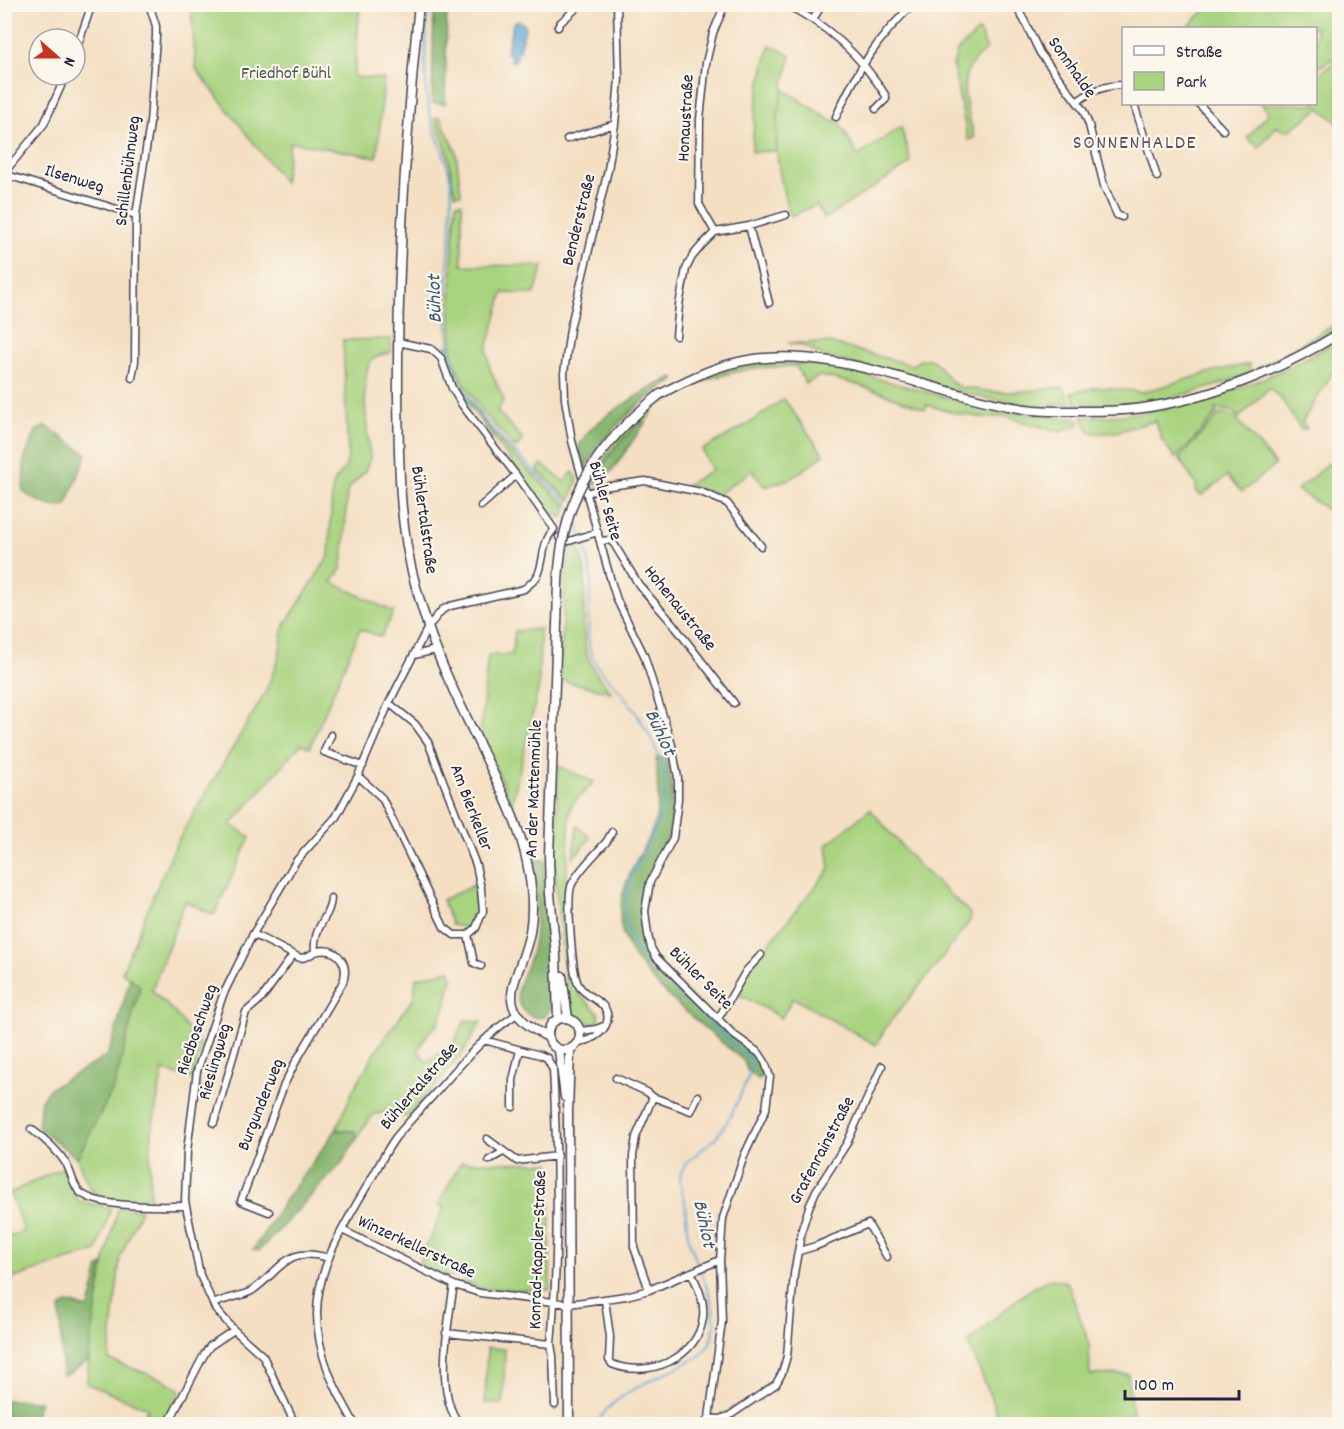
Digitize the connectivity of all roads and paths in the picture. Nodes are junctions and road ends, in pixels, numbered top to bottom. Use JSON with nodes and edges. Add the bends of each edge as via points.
{"nodes":[{"id":1,"x":92,"y":4,"type":"edge"},
{"id":2,"x":149,"y":4,"type":"edge"},
{"id":3,"x":418,"y":4,"type":"edge"},
{"id":4,"x":581,"y":4,"type":"edge"},
{"id":5,"x":617,"y":4,"type":"edge"},
{"id":6,"x":725,"y":4,"type":"edge"},
{"id":7,"x":784,"y":4,"type":"edge"},
{"id":8,"x":822,"y":4,"type":"edge"},
{"id":9,"x":914,"y":4,"type":"edge"},
{"id":10,"x":1014,"y":4,"type":"edge"},
{"id":11,"x":813,"y":20,"type":"junction"},
{"id":12,"x":84,"y":27,"type":"edge"},
{"id":13,"x":558,"y":27,"type":"dead end"},
{"id":14,"x":863,"y":63,"type":"junction"},
{"id":15,"x":1122,"y":85,"type":"edge"},
{"id":16,"x":61,"y":87,"type":"edge"},
{"id":17,"x":1077,"y":102,"type":"junction"},
{"id":18,"x":1134,"y":105,"type":"edge"},
{"id":19,"x":1200,"y":105,"type":"edge"},
{"id":20,"x":876,"y":109,"type":"dead end"},
{"id":21,"x":836,"y":117,"type":"dead end"},
{"id":22,"x":615,"y":124,"type":"junction"},
{"id":23,"x":1224,"y":130,"type":"dead end"},
{"id":24,"x":567,"y":139,"type":"dead end"},
{"id":25,"x":4,"y":173,"type":"edge"},
{"id":26,"x":1157,"y":177,"type":"dead end"},
{"id":27,"x":136,"y":215,"type":"junction"},
{"id":28,"x":786,"y":215,"type":"dead end"},
{"id":29,"x":1122,"y":218,"type":"dead end"},
{"id":30,"x":749,"y":226,"type":"junction"},
{"id":31,"x":715,"y":232,"type":"junction"},
{"id":32,"x":769,"y":303,"type":"dead end"},
{"id":33,"x":1340,"y":333,"type":"edge"},
{"id":34,"x":676,"y":336,"type":"dead end"},
{"id":35,"x":398,"y":342,"type":"junction"},
{"id":36,"x":132,"y":378,"type":"dead end"},
{"id":37,"x":572,"y":441,"type":"joint"},
{"id":38,"x":516,"y":475,"type":"junction"},
{"id":39,"x":588,"y":493,"type":"junction"},
{"id":40,"x":482,"y":506,"type":"dead end"},
{"id":41,"x":598,"y":532,"type":"junction"},
{"id":42,"x":559,"y":537,"type":"dead end"},
{"id":43,"x":601,"y":541,"type":"junction"},
{"id":44,"x":761,"y":546,"type":"dead end"},
{"id":45,"x":428,"y":627,"type":"junction"},
{"id":46,"x":436,"y":650,"type":"junction"},
{"id":47,"x":414,"y":655,"type":"junction"},
{"id":48,"x":734,"y":703,"type":"dead end"},
{"id":49,"x":389,"y":704,"type":"junction"},
{"id":50,"x":331,"y":735,"type":"dead end"},
{"id":51,"x":363,"y":766,"type":"junction"},
{"id":52,"x":358,"y":776,"type":"junction"},
{"id":53,"x":612,"y":832,"type":"dead end"},
{"id":54,"x":331,"y":898,"type":"dead end"},
{"id":55,"x":253,"y":934,"type":"junction"},
{"id":56,"x":468,"y":935,"type":"junction"},
{"id":57,"x":315,"y":952,"type":"junction"},
{"id":58,"x":293,"y":955,"type":"junction"},
{"id":59,"x":760,"y":955,"type":"dead end"},
{"id":60,"x":481,"y":966,"type":"dead end"},
{"id":61,"x":517,"y":1014,"type":"junction"},
{"id":62,"x":563,"y":1018,"type":"junction"},
{"id":63,"x":718,"y":1019,"type":"junction"},
{"id":64,"x":527,"y":1024,"type":"junction"},
{"id":65,"x":550,"y":1025,"type":"junction"},
{"id":66,"x":604,"y":1026,"type":"junction"},
{"id":67,"x":580,"y":1031,"type":"junction"},
{"id":68,"x":548,"y":1037,"type":"junction"},
{"id":69,"x":484,"y":1040,"type":"junction"},
{"id":70,"x":578,"y":1042,"type":"junction"},
{"id":71,"x":570,"y":1049,"type":"junction"},
{"id":72,"x":520,"y":1050,"type":"junction"},
{"id":73,"x":559,"y":1050,"type":"junction"},
{"id":74,"x":882,"y":1066,"type":"dead end"},
{"id":75,"x":616,"y":1078,"type":"dead end"},
{"id":76,"x":698,"y":1096,"type":"dead end"},
{"id":77,"x":653,"y":1097,"type":"junction"},
{"id":78,"x":513,"y":1107,"type":"dead end"},
{"id":79,"x":568,"y":1113,"type":"junction"},
{"id":80,"x":214,"y":1123,"type":"dead end"},
{"id":81,"x":31,"y":1129,"type":"dead end"},
{"id":82,"x":487,"y":1139,"type":"dead end"},
{"id":83,"x":502,"y":1152,"type":"junction"},
{"id":84,"x":557,"y":1156,"type":"junction"},
{"id":85,"x":489,"y":1160,"type":"dead end"},
{"id":86,"x":186,"y":1206,"type":"junction"},
{"id":87,"x":269,"y":1212,"type":"dead end"},
{"id":88,"x":342,"y":1230,"type":"junction"},
{"id":89,"x":799,"y":1251,"type":"junction"},
{"id":90,"x":887,"y":1257,"type":"dead end"},
{"id":91,"x":328,"y":1258,"type":"junction"},
{"id":92,"x":720,"y":1260,"type":"junction"},
{"id":93,"x":694,"y":1271,"type":"junction"},
{"id":94,"x":454,"y":1286,"type":"junction"},
{"id":95,"x":649,"y":1290,"type":"junction"},
{"id":96,"x":605,"y":1300,"type":"junction"},
{"id":97,"x":555,"y":1303,"type":"junction"},
{"id":98,"x":214,"y":1304,"type":"junction"},
{"id":99,"x":569,"y":1304,"type":"junction"},
{"id":100,"x":234,"y":1330,"type":"junction"},
{"id":101,"x":446,"y":1333,"type":"junction"},
{"id":102,"x":551,"y":1344,"type":"junction"},
{"id":103,"x":555,"y":1405,"type":"dead end"},
{"id":104,"x":709,"y":1418,"type":"junction"},
{"id":105,"x":168,"y":1425,"type":"edge"},
{"id":106,"x":295,"y":1425,"type":"edge"},
{"id":107,"x":355,"y":1425,"type":"edge"},
{"id":108,"x":460,"y":1425,"type":"edge"},
{"id":109,"x":569,"y":1425,"type":"edge"},
{"id":110,"x":704,"y":1425,"type":"edge"}],
"edges":[{"from":1,"to":12,"type":"street"},
{"from":2,"to":27,"type":"street","name":"Schillenbühnweg","via":[[156,26],[155,57]]},
{"from":3,"to":35,"type":"main road","name":"Bühlertalstraße"},
{"from":4,"to":13,"type":"street"},
{"from":5,"to":22,"type":"street","name":"Benderstraße","via":[[619,95]]},
{"from":6,"to":31,"type":"street","name":"Honaustraße","via":[[706,63],[700,119],[699,204]]},
{"from":7,"to":11,"type":"street"},
{"from":8,"to":11,"type":"street"},
{"from":9,"to":14,"type":"street"},
{"from":10,"to":17,"type":"street","name":"Sonnhalde","via":[[1040,53]]},
{"from":11,"to":14,"type":"street"},
{"from":14,"to":20,"type":"street","via":[[886,96]]},
{"from":14,"to":21,"type":"street"},
{"from":15,"to":17,"type":"street","via":[[1101,89]]},
{"from":16,"to":25,"type":"street","via":[[44,124]]},
{"from":17,"to":29,"type":"street","name":"Sonnhalde","via":[[1089,125],[1104,186]]},
{"from":18,"to":26,"type":"street"},
{"from":19,"to":23,"type":"street"},
{"from":22,"to":24,"type":"street"},
{"from":22,"to":37,"type":"street","name":"Benderstraße","via":[[566,351],[565,399]]},
{"from":25,"to":27,"type":"street","name":"Ilsenweg"},
{"from":27,"to":36,"type":"street","name":"Schillenbühnweg"},
{"from":28,"to":30,"type":"street"},
{"from":30,"to":31,"type":"street"},
{"from":30,"to":32,"type":"street"},
{"from":31,"to":34,"type":"street","via":[[686,269]]},
{"from":33,"to":62,"type":"main road","name":"An der Mattenmühle","bridge":true,"via":[[1295,359],[1224,389],[1154,407],[1105,411],[1020,408],[815,358],[760,359],[707,372],[659,395],[632,417],[593,462],[583,481],[571,509],[558,569],[549,855]]},
{"from":35,"to":38,"type":"street","via":[[431,349],[441,358],[462,405]]},
{"from":35,"to":45,"type":"main road","name":"Bühlertalstraße","via":[[400,492],[411,566]]},
{"from":37,"to":39,"type":"street","name":"Bühler Seite"},
{"from":38,"to":40,"type":"street"},
{"from":38,"to":45,"type":"street","name":"Riedboschweg","via":[[554,529],[544,546],[538,575],[524,588],[450,606]]},
{"from":39,"to":41,"type":"street","name":"Bühler Seite"},
{"from":39,"to":44,"type":"street","via":[[645,481],[702,492],[727,502]]},
{"from":41,"to":42,"type":"street","via":[[566,542]]},
{"from":41,"to":43,"type":"street","name":"Bühler Seite"},
{"from":43,"to":48,"type":"street","name":"Hohenaustraße","via":[[614,544],[639,585]]},
{"from":43,"to":63,"type":"street","name":"Bühler Seite","via":[[617,600],[644,655],[672,745],[678,778],[673,838],[650,882],[646,901],[651,948]]},
{"from":45,"to":46,"type":"main road","name":"Bühlertalstraße"},
{"from":45,"to":47,"type":"street","name":"Riedboschweg"},
{"from":46,"to":47,"type":"street"},
{"from":46,"to":61,"type":"main road","name":"Bühlertalstraße","via":[[513,816],[526,860],[532,912],[527,945],[511,995]]},
{"from":47,"to":49,"type":"street","name":"Riedboschweg"},
{"from":49,"to":51,"type":"street","name":"Riedboschweg"},
{"from":49,"to":56,"type":"street","name":"Am Bierkeller","via":[[414,724],[428,742],[476,865],[483,911],[476,928]]},
{"from":50,"to":51,"type":"street","via":[[324,752]]},
{"from":51,"to":52,"type":"street","name":"Riedboschweg"},
{"from":52,"to":55,"type":"street","name":"Riedboschweg","via":[[336,817],[296,861]]},
{"from":52,"to":56,"type":"street","via":[[381,798],[444,927],[454,935]]},
{"from":53,"to":66,"type":"street","via":[[572,883],[569,894],[575,975],[582,990],[606,1010]]},
{"from":54,"to":57,"type":"street","via":[[316,934]]},
{"from":55,"to":58,"type":"street"},
{"from":55,"to":86,"type":"street","name":"Riedboschweg","via":[[224,995],[197,1071],[187,1151]]},
{"from":56,"to":60,"type":"street","via":[[474,963]]},
{"from":57,"to":58,"type":"street","name":"Burgunderweg","via":[[304,958]]},
{"from":57,"to":87,"type":"street","name":"Burgunderweg","via":[[330,952],[342,958],[345,977],[284,1085],[241,1201]]},
{"from":58,"to":80,"type":"street","name":"Rieslingweg","via":[[262,998],[246,1012]]},
{"from":59,"to":63,"type":"street"},
{"from":61,"to":64,"type":"main road"},
{"from":61,"to":69,"type":"street","name":"Bühlertalstraße"},
{"from":62,"to":65,"type":"main road"},
{"from":62,"to":67,"type":"main road","via":[[578,1025]]},
{"from":63,"to":92,"type":"street","name":"Bühler Seite","via":[[759,1053],[770,1077],[766,1109],[744,1156],[723,1218]]},
{"from":64,"to":65,"type":"main road"},
{"from":64,"to":68,"type":"main road"},
{"from":65,"to":68,"type":"main road"},
{"from":66,"to":67,"type":"street"},
{"from":66,"to":70,"type":"street","via":[[594,1038]]},
{"from":67,"to":70,"type":"main road"},
{"from":68,"to":73,"type":"main road"},
{"from":69,"to":72,"type":"street","name":"Konrad-Kappler-Straße"},
{"from":69,"to":88,"type":"street","name":"Bühlertalstraße","via":[[395,1139]]},
{"from":70,"to":71,"type":"main road"},
{"from":71,"to":73,"type":"main road"},
{"from":71,"to":79,"type":"main road"},
{"from":72,"to":78,"type":"street","via":[[513,1080]]},
{"from":72,"to":84,"type":"street","name":"Konrad-Kappler-Straße","via":[[547,1058],[551,1064]]},
{"from":73,"to":79,"type":"main road"},
{"from":74,"to":89,"type":"street","name":"Grafenrainstraße","via":[[847,1143],[816,1191],[802,1229]]},
{"from":75,"to":77,"type":"street"},
{"from":76,"to":77,"type":"street","via":[[691,1112]]},
{"from":77,"to":95,"type":"street","via":[[636,1137],[633,1156],[634,1247]]},
{"from":79,"to":99,"type":"main road"},
{"from":81,"to":86,"type":"street","via":[[57,1151],[84,1196],[114,1204]]},
{"from":82,"to":83,"type":"street","name":"Konrad-Kappler-Straße"},
{"from":83,"to":84,"type":"street","name":"Konrad-Kappler-Straße","via":[[518,1161]]},
{"from":83,"to":85,"type":"street"},
{"from":84,"to":97,"type":"street","name":"Konrad-Kappler-Straße"},
{"from":86,"to":98,"type":"street","name":"Riedboschweg","via":[[200,1275]]},
{"from":88,"to":91,"type":"street","name":"Bühlertalstraße"},
{"from":88,"to":94,"type":"street","name":"Winzerkellerstraße"},
{"from":89,"to":90,"type":"street","via":[[868,1224]]},
{"from":89,"to":104,"type":"street","name":"Grafenrainstraße","via":[[782,1373],[776,1384],[729,1416]]},
{"from":91,"to":98,"type":"street","via":[[310,1254],[293,1257],[253,1290]]},
{"from":91,"to":107,"type":"street","name":"Bühlertalstraße","via":[[319,1292],[320,1347],[334,1388]]},
{"from":92,"to":93,"type":"street","name":"Winzerkellerstraße"},
{"from":92,"to":104,"type":"street","name":"Bühler Seite","via":[[722,1321]]},
{"from":93,"to":95,"type":"street","name":"Winzerkellerstraße"},
{"from":93,"to":96,"type":"street","via":[[703,1304],[701,1330],[683,1355],[659,1365],[636,1368],[612,1364]]},
{"from":94,"to":97,"type":"street","name":"Winzerkellerstraße"},
{"from":94,"to":101,"type":"street"},
{"from":95,"to":96,"type":"street","name":"Winzerkellerstraße"},
{"from":96,"to":99,"type":"street","name":"Winzerkellerstraße"},
{"from":97,"to":99,"type":"street","name":"Winzerkellerstraße"},
{"from":97,"to":102,"type":"street","name":"Konrad-Kappler-Straße"},
{"from":98,"to":100,"type":"street","name":"Riedboschweg"},
{"from":99,"to":109,"type":"main road"},
{"from":100,"to":105,"type":"street","via":[[205,1353]]},
{"from":100,"to":106,"type":"street","name":"Riedboschweg","via":[[263,1356]]},
{"from":101,"to":102,"type":"street","name":"Konrad-Kappler-Straße"},
{"from":101,"to":108,"type":"street","via":[[448,1400]]},
{"from":102,"to":103,"type":"street","name":"Konrad-Kappler-Straße"},
{"from":104,"to":110,"type":"street","name":"Bühler Seite"}]}
